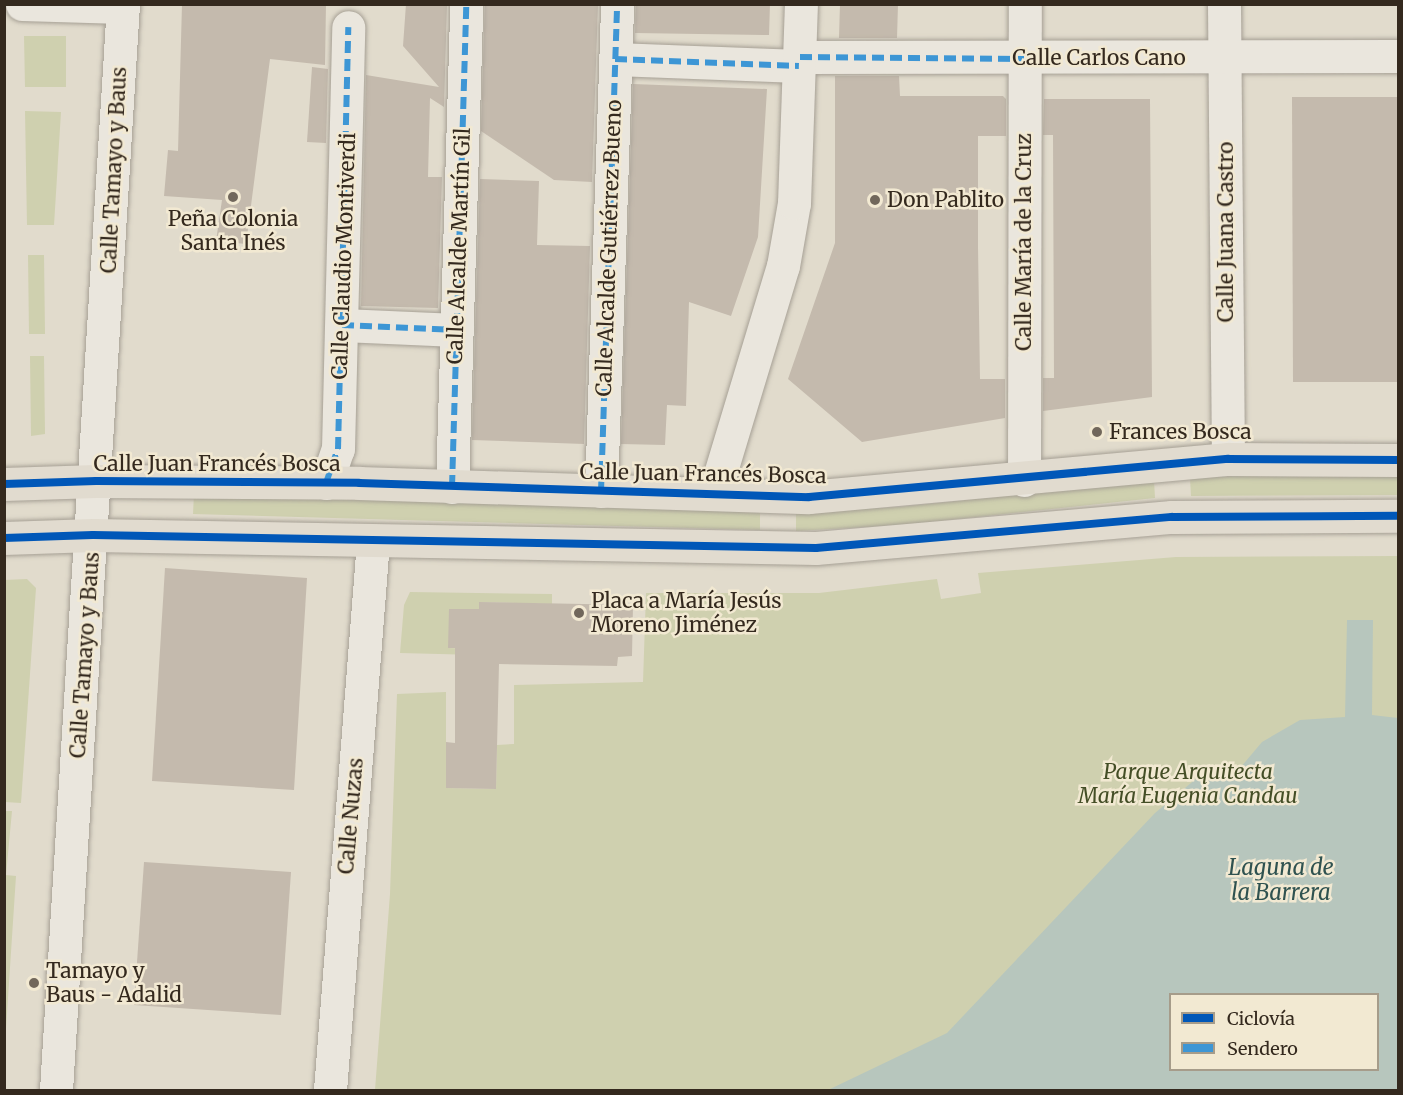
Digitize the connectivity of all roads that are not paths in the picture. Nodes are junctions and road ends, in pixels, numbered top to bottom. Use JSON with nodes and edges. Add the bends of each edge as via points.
{"nodes":[{"id":1,"x":22,"y":4,"type":"edge"},
{"id":2,"x":466,"y":4,"type":"edge"},
{"id":3,"x":617,"y":4,"type":"edge"},
{"id":4,"x":801,"y":4,"type":"edge"},
{"id":5,"x":1025,"y":4,"type":"edge"},
{"id":6,"x":1224,"y":4,"type":"edge"},
{"id":7,"x":122,"y":6,"type":"edge"},
{"id":8,"x":348,"y":27,"type":"dead end"},
{"id":9,"x":1398,"y":56,"type":"edge"},
{"id":10,"x":1225,"y":57,"type":"junction"},
{"id":11,"x":615,"y":59,"type":"junction"},
{"id":12,"x":1024,"y":59,"type":"junction"},
{"id":13,"x":800,"y":62,"type":"junction"},
{"id":14,"x":342,"y":325,"type":"junction"},
{"id":15,"x":457,"y":330,"type":"junction"},
{"id":16,"x":1228,"y":459,"type":"junction"},
{"id":17,"x":1398,"y":460,"type":"edge"},
{"id":18,"x":1024,"y":480,"type":"junction"},
{"id":19,"x":96,"y":481,"type":"junction"},
{"id":20,"x":326,"y":483,"type":"junction"},
{"id":21,"x":4,"y":484,"type":"edge"},
{"id":22,"x":452,"y":487,"type":"junction"},
{"id":23,"x":601,"y":491,"type":"junction"},
{"id":24,"x":714,"y":494,"type":"junction"},
{"id":25,"x":1398,"y":516,"type":"edge"},
{"id":26,"x":93,"y":535,"type":"junction"},
{"id":27,"x":4,"y":538,"type":"edge"},
{"id":28,"x":373,"y":541,"type":"junction"},
{"id":29,"x":56,"y":1090,"type":"edge"},
{"id":30,"x":330,"y":1090,"type":"edge"}],
"edges":[{"from":1,"to":7,"type":"street"},
{"from":2,"to":15,"type":"street","name":"Calle Alcalde Martín Gil"},
{"from":3,"to":11,"type":"street","name":"Calle Alcalde Gutiérrez Bueno"},
{"from":4,"to":13,"type":"street"},
{"from":5,"to":12,"type":"street","name":"Calle María de la Cruz"},
{"from":6,"to":10,"type":"street","name":"Calle Juana Castro"},
{"from":7,"to":19,"type":"street","name":"Calle Tamayo y Baus"},
{"from":8,"to":14,"type":"street","name":"Calle Claudio Montiverdi"},
{"from":9,"to":10,"type":"street","name":"Calle Carlos Cano"},
{"from":10,"to":12,"type":"street","name":"Calle Carlos Cano"},
{"from":10,"to":16,"type":"street","name":"Calle Juana Castro"},
{"from":11,"to":13,"type":"street","name":"Calle Carlos Cano"},
{"from":11,"to":23,"type":"street","name":"Calle Alcalde Gutiérrez Bueno"},
{"from":12,"to":13,"type":"street","name":"Calle Carlos Cano"},
{"from":12,"to":18,"type":"street","name":"Calle María de la Cruz"},
{"from":13,"to":24,"type":"street","via":[[794,203],[783,266]]},
{"from":14,"to":15,"type":"street"},
{"from":14,"to":20,"type":"street","name":"Calle Claudio Montiverdi","via":[[338,449]]},
{"from":15,"to":22,"type":"street","name":"Calle Alcalde Martín Gil"},
{"from":16,"to":17,"type":"main road","name":"Calle Juan Francés Bosca"},
{"from":16,"to":18,"type":"main road","name":"Calle Juan Francés Bosca"},
{"from":18,"to":24,"type":"main road","name":"Calle Juan Francés Bosca","via":[[809,497]]},
{"from":19,"to":20,"type":"main road","name":"Calle Juan Francés Bosca"},
{"from":19,"to":21,"type":"main road","name":"Calle Juan Francés Bosca"},
{"from":19,"to":26,"type":"street","name":"Calle Tamayo y Baus"},
{"from":20,"to":22,"type":"main road","name":"Calle Juan Francés Bosca"},
{"from":22,"to":23,"type":"main road","name":"Calle Juan Francés Bosca"},
{"from":23,"to":24,"type":"main road","name":"Calle Juan Francés Bosca"},
{"from":25,"to":28,"type":"main road","via":[[1172,517],[816,548]]},
{"from":26,"to":27,"type":"main road"},
{"from":26,"to":28,"type":"main road"},
{"from":26,"to":29,"type":"street","name":"Calle Tamayo y Baus"},
{"from":28,"to":30,"type":"street","name":"Calle Nuzas"}]}
